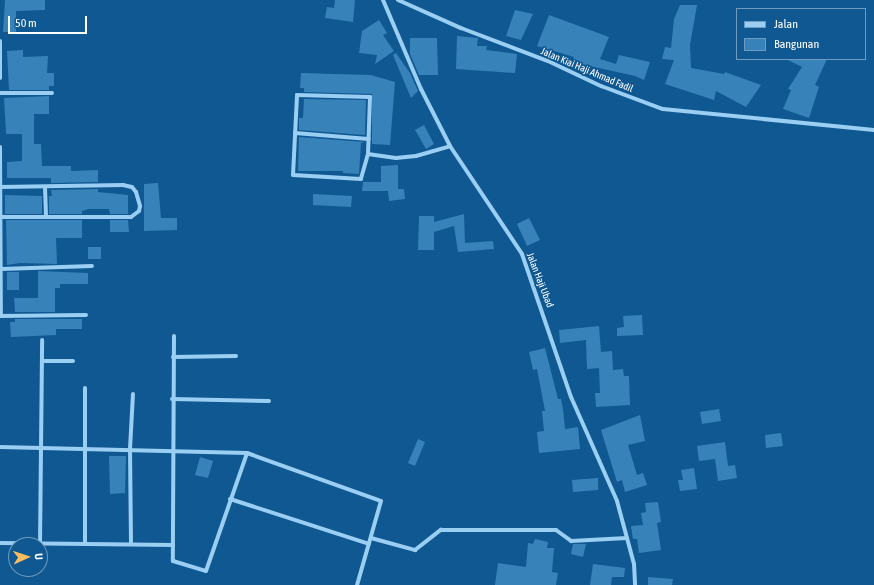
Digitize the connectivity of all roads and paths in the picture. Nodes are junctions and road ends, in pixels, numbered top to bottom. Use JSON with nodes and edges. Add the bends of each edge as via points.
{"nodes":[{"id":1,"x":383,"y":0,"type":"edge"},
{"id":2,"x":398,"y":0,"type":"edge"},
{"id":3,"x":0,"y":41,"type":"edge"},
{"id":4,"x":0,"y":78,"type":"edge"},
{"id":5,"x":0,"y":93,"type":"edge"},
{"id":6,"x":52,"y":93,"type":"dead end"},
{"id":7,"x":874,"y":130,"type":"edge"},
{"id":8,"x":294,"y":133,"type":"junction"},
{"id":9,"x":369,"y":139,"type":"junction"},
{"id":10,"x":450,"y":146,"type":"junction"},
{"id":11,"x":0,"y":147,"type":"edge"},
{"id":12,"x":368,"y":154,"type":"junction"},
{"id":13,"x":0,"y":187,"type":"edge"},
{"id":14,"x":45,"y":188,"type":"junction"},
{"id":15,"x":0,"y":217,"type":"edge"},
{"id":16,"x":46,"y":217,"type":"junction"},
{"id":17,"x":92,"y":266,"type":"dead end"},
{"id":18,"x":1,"y":269,"type":"edge"},
{"id":19,"x":86,"y":315,"type":"dead end"},
{"id":20,"x":0,"y":316,"type":"edge"},
{"id":21,"x":174,"y":336,"type":"dead end"},
{"id":22,"x":42,"y":340,"type":"dead end"},
{"id":23,"x":236,"y":356,"type":"dead end"},
{"id":24,"x":173,"y":357,"type":"junction"},
{"id":25,"x":72,"y":360,"type":"dead end"},
{"id":26,"x":43,"y":361,"type":"junction"},
{"id":27,"x":85,"y":388,"type":"dead end"},
{"id":28,"x":133,"y":394,"type":"dead end"},
{"id":29,"x":172,"y":398,"type":"junction"},
{"id":30,"x":269,"y":401,"type":"dead end"},
{"id":31,"x":0,"y":447,"type":"edge"},
{"id":32,"x":41,"y":447,"type":"junction"},
{"id":33,"x":85,"y":448,"type":"junction"},
{"id":34,"x":130,"y":449,"type":"junction"},
{"id":35,"x":172,"y":449,"type":"junction"},
{"id":36,"x":247,"y":453,"type":"junction"},
{"id":37,"x":230,"y":499,"type":"junction"},
{"id":38,"x":40,"y":537,"type":"edge"},
{"id":39,"x":371,"y":538,"type":"junction"},
{"id":40,"x":627,"y":538,"type":"junction"},
{"id":41,"x":48,"y":544,"type":"edge"},
{"id":42,"x":85,"y":544,"type":"junction"},
{"id":43,"x":131,"y":544,"type":"junction"},
{"id":44,"x":369,"y":544,"type":"junction"},
{"id":45,"x":173,"y":545,"type":"junction"},
{"id":46,"x":357,"y":585,"type":"edge"},
{"id":47,"x":635,"y":585,"type":"edge"}],
"edges":[{"from":1,"to":10,"type":"street","name":"Jalan Haji Ubad","via":[[421,90]]},
{"from":2,"to":7,"type":"street","name":"Jalan Kiai Haji Ahmad Fadil","via":[[601,86],[663,109]]},
{"from":3,"to":4,"type":"street"},
{"from":5,"to":6,"type":"street"},
{"from":8,"to":9,"type":"street"},
{"from":8,"to":9,"type":"street","via":[[296,97],[299,94],[367,95],[371,101]]},
{"from":8,"to":12,"type":"street","via":[[292,171],[295,175],[361,179]]},
{"from":9,"to":12,"type":"street"},
{"from":10,"to":12,"type":"street","via":[[416,156],[396,158]]},
{"from":10,"to":40,"type":"street","name":"Jalan Haji Ubad","via":[[522,254],[571,397],[617,502]]},
{"from":11,"to":13,"type":"street"},
{"from":13,"to":14,"type":"street"},
{"from":13,"to":15,"type":"street"},
{"from":14,"to":16,"type":"street"},
{"from":14,"to":16,"type":"street","via":[[123,185],[132,187],[140,206],[139,211],[131,217]]},
{"from":15,"to":16,"type":"street"},
{"from":15,"to":18,"type":"street"},
{"from":17,"to":18,"type":"street"},
{"from":18,"to":20,"type":"street"},
{"from":19,"to":20,"type":"street"},
{"from":21,"to":24,"type":"street"},
{"from":22,"to":26,"type":"street"},
{"from":23,"to":24,"type":"street"},
{"from":24,"to":29,"type":"street"},
{"from":25,"to":26,"type":"street"},
{"from":26,"to":32,"type":"street"},
{"from":27,"to":33,"type":"street"},
{"from":28,"to":34,"type":"street"},
{"from":29,"to":30,"type":"street"},
{"from":29,"to":35,"type":"street"},
{"from":31,"to":32,"type":"street"},
{"from":32,"to":33,"type":"street"},
{"from":32,"to":38,"type":"street"},
{"from":33,"to":34,"type":"street"},
{"from":33,"to":42,"type":"street"},
{"from":34,"to":35,"type":"street"},
{"from":34,"to":43,"type":"street"},
{"from":35,"to":36,"type":"street"},
{"from":35,"to":45,"type":"street"},
{"from":36,"to":37,"type":"street"},
{"from":36,"to":39,"type":"street","via":[[381,501]]},
{"from":37,"to":44,"type":"street"},
{"from":37,"to":45,"type":"street","via":[[206,572],[173,561]]},
{"from":39,"to":40,"type":"street","via":[[415,550],[441,530],[556,530],[571,541]]},
{"from":39,"to":44,"type":"street"},
{"from":40,"to":47,"type":"street","name":"Jalan Haji Ubad","via":[[634,564]]},
{"from":41,"to":42,"type":"street"},
{"from":42,"to":43,"type":"street"},
{"from":43,"to":45,"type":"street"},
{"from":44,"to":46,"type":"street"}]}
